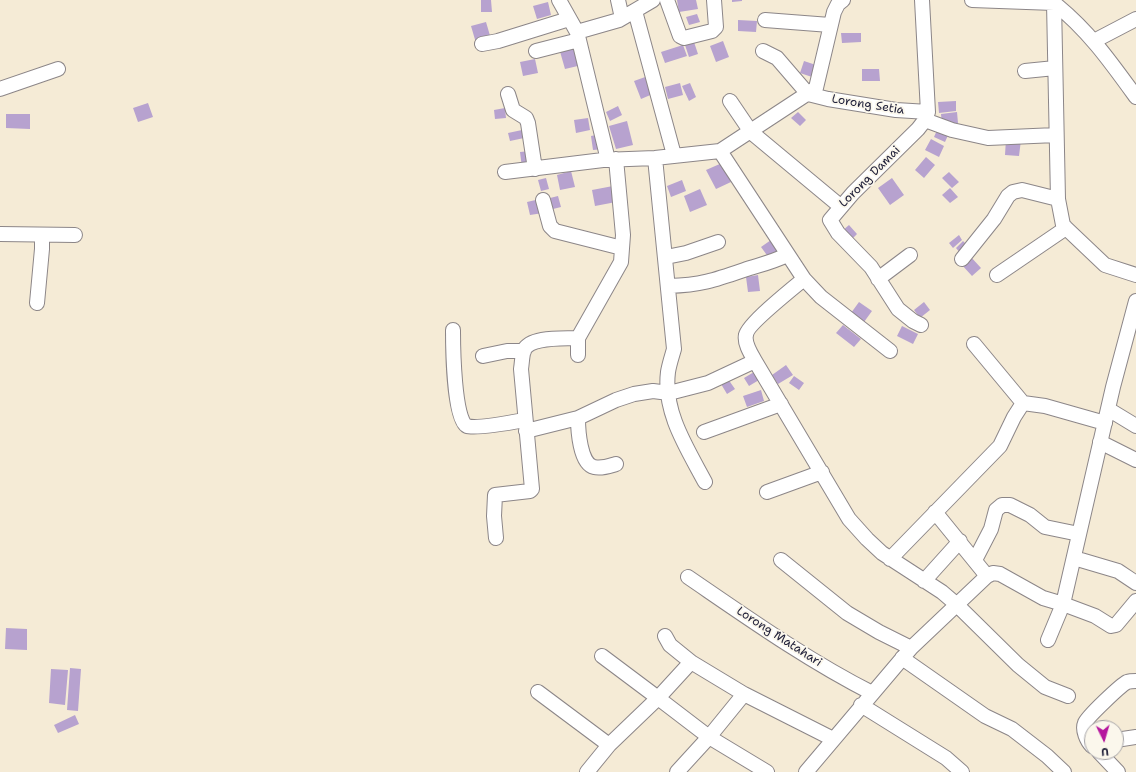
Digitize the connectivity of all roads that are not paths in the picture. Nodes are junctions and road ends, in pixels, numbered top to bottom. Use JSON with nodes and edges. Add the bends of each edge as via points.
{"nodes":[{"id":1,"x":559,"y":0,"type":"edge"},
{"id":2,"x":618,"y":0,"type":"edge"},
{"id":3,"x":653,"y":0,"type":"edge"},
{"id":4,"x":667,"y":0,"type":"edge"},
{"id":5,"x":714,"y":0,"type":"edge"},
{"id":6,"x":843,"y":0,"type":"edge"},
{"id":7,"x":922,"y":0,"type":"edge"},
{"id":8,"x":972,"y":0,"type":"edge"},
{"id":9,"x":1053,"y":1,"type":"edge"},
{"id":10,"x":635,"y":11,"type":"junction"},
{"id":11,"x":622,"y":18,"type":"junction"},
{"id":12,"x":569,"y":19,"type":"junction"},
{"id":13,"x":1136,"y":19,"type":"edge"},
{"id":14,"x":765,"y":20,"type":"dead end"},
{"id":15,"x":830,"y":25,"type":"junction"},
{"id":16,"x":578,"y":36,"type":"junction"},
{"id":17,"x":1094,"y":41,"type":"junction"},
{"id":18,"x":482,"y":44,"type":"dead end"},
{"id":19,"x":536,"y":51,"type":"dead end"},
{"id":20,"x":763,"y":51,"type":"dead end"},
{"id":21,"x":1055,"y":68,"type":"junction"},
{"id":22,"x":58,"y":69,"type":"dead end"},
{"id":23,"x":1025,"y":71,"type":"dead end"},
{"id":24,"x":0,"y":89,"type":"edge"},
{"id":25,"x":508,"y":94,"type":"dead end"},
{"id":26,"x":808,"y":94,"type":"junction"},
{"id":27,"x":1136,"y":96,"type":"edge"},
{"id":28,"x":730,"y":101,"type":"dead end"},
{"id":29,"x":926,"y":116,"type":"junction"},
{"id":30,"x":751,"y":132,"type":"junction"},
{"id":31,"x":1056,"y":135,"type":"junction"},
{"id":32,"x":720,"y":151,"type":"junction"},
{"id":33,"x":674,"y":155,"type":"junction"},
{"id":34,"x":655,"y":158,"type":"junction"},
{"id":35,"x":612,"y":159,"type":"junction"},
{"id":36,"x":534,"y":169,"type":"junction"},
{"id":37,"x":506,"y":172,"type":"dead end"},
{"id":38,"x":1058,"y":199,"type":"junction"},
{"id":39,"x":543,"y":200,"type":"dead end"},
{"id":40,"x":840,"y":206,"type":"junction"},
{"id":41,"x":1066,"y":228,"type":"junction"},
{"id":42,"x":0,"y":234,"type":"edge"},
{"id":43,"x":75,"y":235,"type":"dead end"},
{"id":44,"x":42,"y":236,"type":"junction"},
{"id":45,"x":718,"y":242,"type":"dead end"},
{"id":46,"x":622,"y":248,"type":"junction"},
{"id":47,"x":787,"y":255,"type":"junction"},
{"id":48,"x":910,"y":255,"type":"dead end"},
{"id":49,"x":666,"y":257,"type":"junction"},
{"id":50,"x":962,"y":259,"type":"dead end"},
{"id":51,"x":997,"y":275,"type":"dead end"},
{"id":52,"x":1136,"y":275,"type":"edge"},
{"id":53,"x":804,"y":279,"type":"junction"},
{"id":54,"x":878,"y":279,"type":"junction"},
{"id":55,"x":669,"y":286,"type":"junction"},
{"id":56,"x":1136,"y":301,"type":"edge"},
{"id":57,"x":37,"y":302,"type":"dead end"},
{"id":58,"x":921,"y":325,"type":"dead end"},
{"id":59,"x":452,"y":330,"type":"dead end"},
{"id":60,"x":578,"y":338,"type":"junction"},
{"id":61,"x":974,"y":344,"type":"dead end"},
{"id":62,"x":524,"y":351,"type":"junction"},
{"id":63,"x":890,"y":351,"type":"dead end"},
{"id":64,"x":578,"y":355,"type":"dead end"},
{"id":65,"x":483,"y":356,"type":"dead end"},
{"id":66,"x":755,"y":361,"type":"junction"},
{"id":67,"x":669,"y":393,"type":"junction"},
{"id":68,"x":1023,"y":403,"type":"junction"},
{"id":69,"x":781,"y":404,"type":"junction"},
{"id":70,"x":1108,"y":409,"type":"junction"},
{"id":71,"x":578,"y":418,"type":"junction"},
{"id":72,"x":1105,"y":424,"type":"junction"},
{"id":73,"x":525,"y":426,"type":"junction"},
{"id":74,"x":1136,"y":426,"type":"edge"},
{"id":75,"x":704,"y":432,"type":"dead end"},
{"id":76,"x":1100,"y":442,"type":"junction"},
{"id":77,"x":1136,"y":460,"type":"edge"},
{"id":78,"x":616,"y":464,"type":"dead end"},
{"id":79,"x":822,"y":472,"type":"junction"},
{"id":80,"x":705,"y":482,"type":"dead end"},
{"id":81,"x":767,"y":492,"type":"dead end"},
{"id":82,"x":935,"y":512,"type":"junction"},
{"id":83,"x":1079,"y":534,"type":"junction"},
{"id":84,"x":496,"y":538,"type":"dead end"},
{"id":85,"x":960,"y":541,"type":"junction"},
{"id":86,"x":1074,"y":558,"type":"junction"},
{"id":87,"x":890,"y":559,"type":"junction"},
{"id":88,"x":781,"y":560,"type":"dead end"},
{"id":89,"x":975,"y":560,"type":"junction"},
{"id":90,"x":987,"y":576,"type":"junction"},
{"id":91,"x":688,"y":577,"type":"dead end"},
{"id":92,"x":924,"y":580,"type":"junction"},
{"id":93,"x":1136,"y":583,"type":"edge"},
{"id":94,"x":1136,"y":601,"type":"edge"},
{"id":95,"x":956,"y":604,"type":"junction"},
{"id":96,"x":1063,"y":604,"type":"junction"},
{"id":97,"x":665,"y":636,"type":"dead end"},
{"id":98,"x":1048,"y":640,"type":"dead end"},
{"id":99,"x":906,"y":653,"type":"junction"},
{"id":100,"x":602,"y":656,"type":"dead end"},
{"id":101,"x":691,"y":662,"type":"junction"},
{"id":102,"x":1136,"y":681,"type":"edge"},
{"id":103,"x":538,"y":692,"type":"dead end"},
{"id":104,"x":872,"y":693,"type":"junction"},
{"id":105,"x":744,"y":694,"type":"junction"},
{"id":106,"x":1068,"y":696,"type":"dead end"},
{"id":107,"x":658,"y":698,"type":"junction"},
{"id":108,"x":861,"y":705,"type":"junction"},
{"id":109,"x":1087,"y":720,"type":"edge"},
{"id":110,"x":709,"y":737,"type":"junction"},
{"id":111,"x":1136,"y":737,"type":"edge"},
{"id":112,"x":833,"y":739,"type":"junction"},
{"id":113,"x":1124,"y":739,"type":"edge"},
{"id":114,"x":609,"y":745,"type":"junction"},
{"id":115,"x":1106,"y":760,"type":"edge"},
{"id":116,"x":1056,"y":770,"type":"edge"},
{"id":117,"x":587,"y":772,"type":"edge"},
{"id":118,"x":677,"y":772,"type":"edge"},
{"id":119,"x":767,"y":772,"type":"edge"},
{"id":120,"x":806,"y":772,"type":"edge"},
{"id":121,"x":962,"y":772,"type":"edge"},
{"id":122,"x":1118,"y":772,"type":"edge"}],
"edges":[{"from":1,"to":12,"type":"street"},
{"from":2,"to":11,"type":"street"},
{"from":3,"to":10,"type":"street"},
{"from":4,"to":5,"type":"street","via":[[680,36],[684,38],[712,31],[716,27]]},
{"from":6,"to":15,"type":"street","via":[[838,4]]},
{"from":7,"to":29,"type":"street"},
{"from":8,"to":9,"type":"street"},
{"from":9,"to":17,"type":"street"},
{"from":9,"to":21,"type":"street"},
{"from":10,"to":11,"type":"street"},
{"from":10,"to":33,"type":"street"},
{"from":11,"to":16,"type":"street"},
{"from":12,"to":16,"type":"street"},
{"from":12,"to":18,"type":"street"},
{"from":13,"to":17,"type":"street"},
{"from":14,"to":15,"type":"street"},
{"from":15,"to":26,"type":"street","via":[[819,80],[816,88]]},
{"from":16,"to":19,"type":"street"},
{"from":16,"to":35,"type":"street"},
{"from":17,"to":27,"type":"street"},
{"from":20,"to":26,"type":"street","via":[[777,58]]},
{"from":21,"to":23,"type":"street"},
{"from":21,"to":31,"type":"street"},
{"from":22,"to":24,"type":"street"},
{"from":25,"to":36,"type":"street","via":[[513,110],[526,118],[528,123]]},
{"from":26,"to":29,"type":"street","name":"Lorong Setia"},
{"from":26,"to":30,"type":"street"},
{"from":28,"to":30,"type":"street"},
{"from":29,"to":31,"type":"street","name":"Lorong Setia","via":[[952,130],[988,138]]},
{"from":29,"to":40,"type":"street","name":"Lorong Damai","via":[[918,129]]},
{"from":30,"to":32,"type":"street"},
{"from":30,"to":40,"type":"street"},
{"from":31,"to":38,"type":"street"},
{"from":32,"to":33,"type":"street"},
{"from":32,"to":47,"type":"street"},
{"from":33,"to":34,"type":"street"},
{"from":34,"to":35,"type":"street"},
{"from":34,"to":49,"type":"street"},
{"from":35,"to":36,"type":"street"},
{"from":35,"to":46,"type":"street","via":[[623,235]]},
{"from":36,"to":37,"type":"street"},
{"from":38,"to":41,"type":"street","via":[[1063,225]]},
{"from":38,"to":50,"type":"street","via":[[1022,190],[1013,192]]},
{"from":39,"to":46,"type":"street","via":[[550,226],[555,231]]},
{"from":40,"to":54,"type":"street","name":"Lorong Damai","via":[[830,218],[831,223],[871,267]]},
{"from":41,"to":51,"type":"street"},
{"from":41,"to":52,"type":"street","via":[[1105,265]]},
{"from":42,"to":44,"type":"street"},
{"from":43,"to":44,"type":"street"},
{"from":44,"to":57,"type":"street"},
{"from":45,"to":49,"type":"street"},
{"from":46,"to":60,"type":"street","via":[[621,262]]},
{"from":47,"to":53,"type":"street"},
{"from":47,"to":55,"type":"street","via":[[718,280],[694,286]]},
{"from":48,"to":54,"type":"street"},
{"from":49,"to":55,"type":"street"},
{"from":53,"to":63,"type":"street","via":[[821,297]]},
{"from":53,"to":66,"type":"street","via":[[754,322],[746,333],[746,342]]},
{"from":54,"to":58,"type":"street","name":"Lorong Damai","via":[[898,309]]},
{"from":55,"to":67,"type":"street","via":[[674,348],[668,373]]},
{"from":56,"to":70,"type":"street"},
{"from":59,"to":73,"type":"street","via":[[461,421],[465,425],[475,427]]},
{"from":60,"to":62,"type":"street","via":[[541,340],[528,344]]},
{"from":60,"to":64,"type":"street"},
{"from":61,"to":68,"type":"street"},
{"from":62,"to":65,"type":"street","via":[[507,351]]},
{"from":62,"to":73,"type":"street","via":[[521,369]]},
{"from":66,"to":67,"type":"street","via":[[708,383]]},
{"from":66,"to":69,"type":"street"},
{"from":67,"to":71,"type":"street","via":[[653,391],[634,394]]},
{"from":67,"to":80,"type":"street","via":[[676,428]]},
{"from":68,"to":72,"type":"street","via":[[1045,406]]},
{"from":68,"to":82,"type":"street","via":[[1000,446]]},
{"from":69,"to":75,"type":"street"},
{"from":69,"to":79,"type":"street"},
{"from":70,"to":72,"type":"street"},
{"from":70,"to":74,"type":"street"},
{"from":71,"to":73,"type":"street"},
{"from":71,"to":78,"type":"street","via":[[578,431],[587,462],[595,468]]},
{"from":72,"to":76,"type":"street"},
{"from":73,"to":84,"type":"street","via":[[532,489],[495,496]]},
{"from":76,"to":77,"type":"street"},
{"from":76,"to":83,"type":"street"},
{"from":79,"to":81,"type":"street"},
{"from":79,"to":87,"type":"street","via":[[849,519]]},
{"from":82,"to":85,"type":"street"},
{"from":82,"to":87,"type":"street"},
{"from":83,"to":86,"type":"street"},
{"from":83,"to":89,"type":"street","via":[[1045,527],[1030,515],[1010,505],[1002,505],[996,510],[991,529]]},
{"from":85,"to":89,"type":"street"},
{"from":85,"to":92,"type":"street"},
{"from":86,"to":93,"type":"street","via":[[1118,571]]},
{"from":86,"to":96,"type":"street"},
{"from":87,"to":92,"type":"street"},
{"from":88,"to":99,"type":"street","via":[[847,613],[879,632]]},
{"from":89,"to":90,"type":"street"},
{"from":90,"to":95,"type":"street"},
{"from":90,"to":96,"type":"street","via":[[1000,574],[1043,598]]},
{"from":91,"to":104,"type":"street","name":"Lorong Matahari","via":[[784,642],[840,677]]},
{"from":92,"to":95,"type":"street"},
{"from":94,"to":96,"type":"street","via":[[1116,625],[1111,626],[1095,616]]},
{"from":95,"to":99,"type":"street"},
{"from":95,"to":106,"type":"street","via":[[1018,665],[1045,687]]},
{"from":96,"to":98,"type":"street"},
{"from":97,"to":101,"type":"street","via":[[670,645]]},
{"from":99,"to":104,"type":"street"},
{"from":99,"to":116,"type":"street","via":[[985,716],[1012,729]]},
{"from":100,"to":107,"type":"street"},
{"from":101,"to":105,"type":"street"},
{"from":101,"to":107,"type":"street"},
{"from":102,"to":109,"type":"street","via":[[1127,682],[1120,687]]},
{"from":103,"to":114,"type":"street"},
{"from":104,"to":108,"type":"street"},
{"from":105,"to":110,"type":"street"},
{"from":105,"to":112,"type":"street"},
{"from":107,"to":110,"type":"street"},
{"from":107,"to":114,"type":"street"},
{"from":108,"to":112,"type":"street"},
{"from":108,"to":121,"type":"street","via":[[946,758]]},
{"from":110,"to":118,"type":"street"},
{"from":110,"to":119,"type":"street"},
{"from":111,"to":113,"type":"street"},
{"from":112,"to":120,"type":"street"},
{"from":114,"to":117,"type":"street"},
{"from":115,"to":122,"type":"street"}]}
